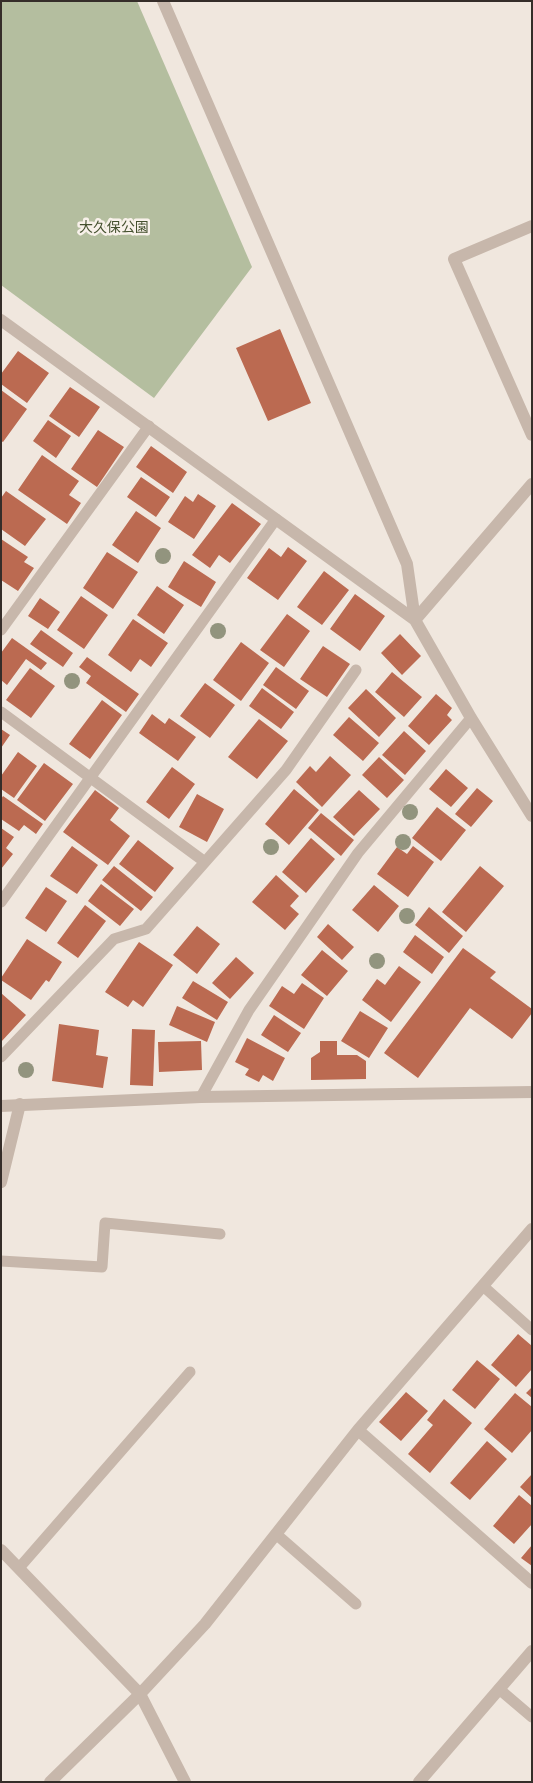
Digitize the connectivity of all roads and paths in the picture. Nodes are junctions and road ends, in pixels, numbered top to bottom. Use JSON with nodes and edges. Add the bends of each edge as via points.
{"nodes":[{"id":1,"x":162,"y":1,"type":"edge"},
{"id":2,"x":532,"y":226,"type":"edge"},
{"id":3,"x":1,"y":320,"type":"edge"},
{"id":4,"x":148,"y":426,"type":"junction"},
{"id":5,"x":532,"y":435,"type":"edge"},
{"id":6,"x":532,"y":484,"type":"edge"},
{"id":7,"x":276,"y":519,"type":"junction"},
{"id":8,"x":415,"y":620,"type":"junction"},
{"id":9,"x":1,"y":630,"type":"edge"},
{"id":10,"x":356,"y":670,"type":"dead end"},
{"id":11,"x":1,"y":712,"type":"edge"},
{"id":12,"x":471,"y":718,"type":"junction"},
{"id":13,"x":91,"y":778,"type":"junction"},
{"id":14,"x":532,"y":816,"type":"edge"},
{"id":15,"x":205,"y":862,"type":"junction"},
{"id":16,"x":1,"y":902,"type":"edge"},
{"id":17,"x":1,"y":1057,"type":"edge"},
{"id":18,"x":532,"y":1092,"type":"edge"},
{"id":19,"x":201,"y":1098,"type":"junction"},
{"id":20,"x":20,"y":1104,"type":"junction"},
{"id":21,"x":1,"y":1106,"type":"edge"},
{"id":22,"x":1,"y":1182,"type":"edge"},
{"id":23,"x":532,"y":1229,"type":"edge"},
{"id":24,"x":220,"y":1234,"type":"dead end"},
{"id":25,"x":1,"y":1261,"type":"edge"},
{"id":26,"x":483,"y":1286,"type":"junction"},
{"id":27,"x":532,"y":1330,"type":"edge"},
{"id":28,"x":190,"y":1372,"type":"dead end"},
{"id":29,"x":358,"y":1430,"type":"junction"},
{"id":30,"x":276,"y":1534,"type":"junction"},
{"id":31,"x":1,"y":1550,"type":"edge"},
{"id":32,"x":19,"y":1568,"type":"junction"},
{"id":33,"x":532,"y":1583,"type":"edge"},
{"id":34,"x":356,"y":1604,"type":"dead end"},
{"id":35,"x":532,"y":1651,"type":"edge"},
{"id":36,"x":499,"y":1689,"type":"junction"},
{"id":37,"x":140,"y":1694,"type":"junction"},
{"id":38,"x":532,"y":1717,"type":"edge"},
{"id":39,"x":50,"y":1782,"type":"edge"},
{"id":40,"x":185,"y":1782,"type":"edge"},
{"id":41,"x":418,"y":1782,"type":"edge"}],
"edges":[{"from":1,"to":8,"type":"street","via":[[407,564]]},
{"from":2,"to":5,"type":"street","via":[[454,259]]},
{"from":3,"to":4,"type":"street"},
{"from":4,"to":7,"type":"street"},
{"from":4,"to":9,"type":"lane"},
{"from":6,"to":8,"type":"street"},
{"from":7,"to":8,"type":"street"},
{"from":7,"to":13,"type":"lane"},
{"from":8,"to":12,"type":"street"},
{"from":10,"to":15,"type":"lane","via":[[286,770]]},
{"from":11,"to":13,"type":"lane"},
{"from":12,"to":14,"type":"street"},
{"from":12,"to":19,"type":"lane","via":[[358,853],[249,1010]]},
{"from":13,"to":15,"type":"lane"},
{"from":13,"to":16,"type":"lane"},
{"from":15,"to":17,"type":"lane","via":[[146,929],[114,939]]},
{"from":18,"to":19,"type":"street"},
{"from":19,"to":20,"type":"street"},
{"from":20,"to":21,"type":"street"},
{"from":20,"to":22,"type":"street"},
{"from":23,"to":26,"type":"street"},
{"from":24,"to":25,"type":"lane","via":[[105,1223],[102,1267]]},
{"from":26,"to":27,"type":"lane"},
{"from":26,"to":29,"type":"street"},
{"from":28,"to":32,"type":"lane"},
{"from":29,"to":30,"type":"street"},
{"from":29,"to":33,"type":"street"},
{"from":30,"to":34,"type":"lane"},
{"from":30,"to":37,"type":"street","via":[[205,1624]]},
{"from":31,"to":32,"type":"street"},
{"from":32,"to":37,"type":"street"},
{"from":35,"to":36,"type":"street"},
{"from":36,"to":38,"type":"lane"},
{"from":36,"to":41,"type":"street"},
{"from":37,"to":39,"type":"street"},
{"from":37,"to":40,"type":"street"}]}
